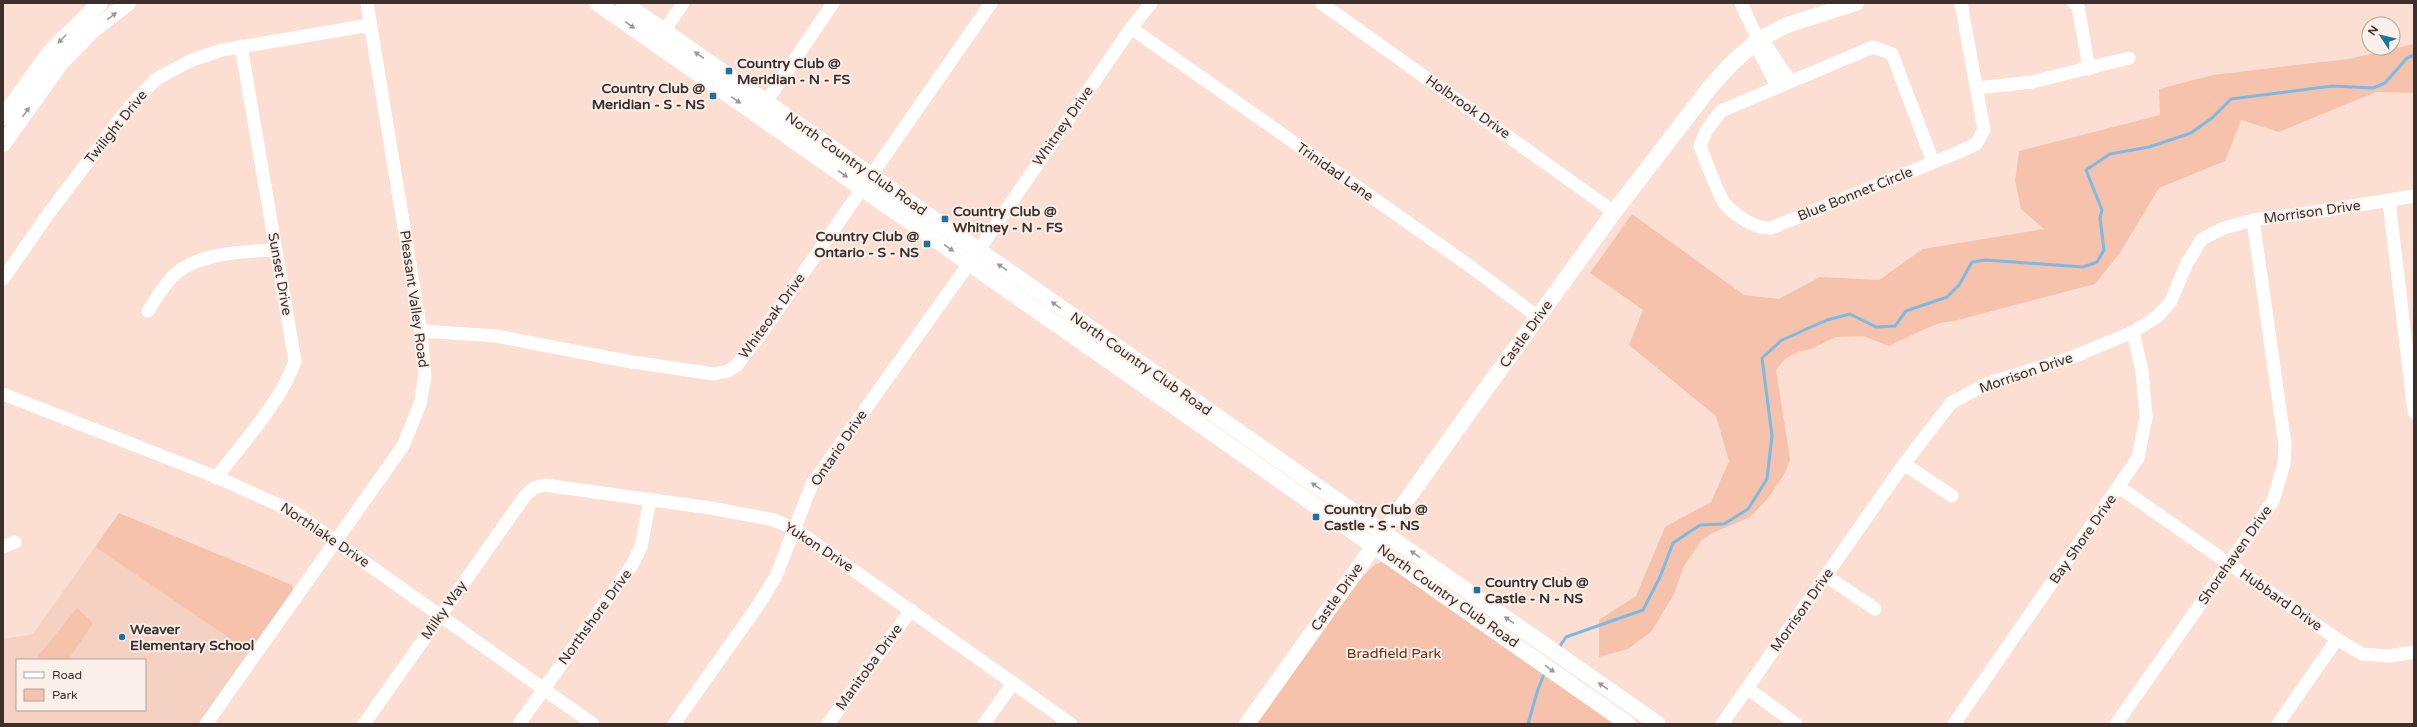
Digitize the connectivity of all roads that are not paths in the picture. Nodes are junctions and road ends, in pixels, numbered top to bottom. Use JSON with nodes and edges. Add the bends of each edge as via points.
{"nodes":[{"id":1,"x":100,"y":3,"type":"edge"},
{"id":2,"x":128,"y":3,"type":"edge"},
{"id":3,"x":367,"y":3,"type":"edge"},
{"id":4,"x":597,"y":3,"type":"edge"},
{"id":5,"x":624,"y":3,"type":"edge"},
{"id":6,"x":683,"y":3,"type":"edge"},
{"id":7,"x":833,"y":3,"type":"edge"},
{"id":8,"x":991,"y":3,"type":"edge"},
{"id":9,"x":1151,"y":3,"type":"edge"},
{"id":10,"x":1321,"y":3,"type":"edge"},
{"id":11,"x":1740,"y":3,"type":"edge"},
{"id":12,"x":1856,"y":3,"type":"edge"},
{"id":13,"x":2078,"y":4,"type":"edge"},
{"id":14,"x":1961,"y":6,"type":"edge"},
{"id":15,"x":370,"y":25,"type":"junction"},
{"id":16,"x":1131,"y":28,"type":"junction"},
{"id":17,"x":660,"y":37,"type":"junction"},
{"id":18,"x":1758,"y":40,"type":"junction"},
{"id":19,"x":241,"y":46,"type":"junction"},
{"id":20,"x":2129,"y":58,"type":"dead end"},
{"id":21,"x":2089,"y":69,"type":"junction"},
{"id":22,"x":1790,"y":81,"type":"junction"},
{"id":23,"x":1777,"y":86,"type":"junction"},
{"id":24,"x":1976,"y":88,"type":"junction"},
{"id":25,"x":766,"y":101,"type":"junction"},
{"id":26,"x":757,"y":114,"type":"junction"},
{"id":27,"x":3,"y":117,"type":"edge"},
{"id":28,"x":3,"y":144,"type":"edge"},
{"id":29,"x":1934,"y":162,"type":"junction"},
{"id":30,"x":867,"y":182,"type":"junction"},
{"id":31,"x":2414,"y":196,"type":"edge"},
{"id":32,"x":2389,"y":201,"type":"junction"},
{"id":33,"x":1614,"y":212,"type":"junction"},
{"id":34,"x":2253,"y":220,"type":"junction"},
{"id":35,"x":275,"y":250,"type":"junction"},
{"id":36,"x":974,"y":256,"type":"junction"},
{"id":37,"x":3,"y":278,"type":"edge"},
{"id":38,"x":148,"y":310,"type":"dead end"},
{"id":39,"x":1538,"y":317,"type":"junction"},
{"id":40,"x":421,"y":331,"type":"junction"},
{"id":41,"x":2133,"y":332,"type":"junction"},
{"id":42,"x":2412,"y":381,"type":"edge"},
{"id":43,"x":3,"y":394,"type":"edge"},
{"id":44,"x":2414,"y":412,"type":"edge"},
{"id":45,"x":1904,"y":464,"type":"junction"},
{"id":46,"x":216,"y":478,"type":"junction"},
{"id":47,"x":2119,"y":486,"type":"junction"},
{"id":48,"x":525,"y":496,"type":"joint"},
{"id":49,"x":1952,"y":496,"type":"dead end"},
{"id":50,"x":650,"y":500,"type":"junction"},
{"id":51,"x":794,"y":529,"type":"junction"},
{"id":52,"x":1378,"y":538,"type":"junction"},
{"id":53,"x":336,"y":541,"type":"junction"},
{"id":54,"x":2228,"y":563,"type":"junction"},
{"id":55,"x":1826,"y":576,"type":"junction"},
{"id":56,"x":1875,"y":609,"type":"dead end"},
{"id":57,"x":911,"y":610,"type":"junction"},
{"id":58,"x":441,"y":614,"type":"junction"},
{"id":59,"x":2337,"y":639,"type":"junction"},
{"id":60,"x":2414,"y":652,"type":"edge"},
{"id":61,"x":1013,"y":683,"type":"junction"},
{"id":62,"x":544,"y":688,"type":"junction"},
{"id":63,"x":1747,"y":688,"type":"junction"},
{"id":64,"x":1622,"y":699,"type":"junction"},
{"id":65,"x":1612,"y":713,"type":"junction"},
{"id":66,"x":206,"y":724,"type":"edge"},
{"id":67,"x":364,"y":724,"type":"edge"},
{"id":68,"x":519,"y":724,"type":"edge"},
{"id":69,"x":593,"y":724,"type":"edge"},
{"id":70,"x":674,"y":724,"type":"edge"},
{"id":71,"x":828,"y":724,"type":"edge"},
{"id":72,"x":984,"y":724,"type":"edge"},
{"id":73,"x":1071,"y":724,"type":"edge"},
{"id":74,"x":1247,"y":724,"type":"edge"},
{"id":75,"x":1628,"y":724,"type":"edge"},
{"id":76,"x":1658,"y":724,"type":"edge"},
{"id":77,"x":1722,"y":724,"type":"edge"},
{"id":78,"x":1796,"y":724,"type":"edge"},
{"id":79,"x":1954,"y":724,"type":"edge"},
{"id":80,"x":2116,"y":724,"type":"edge"},
{"id":81,"x":2278,"y":724,"type":"edge"}],
"edges":[{"from":1,"to":27,"type":"main road","one_way":true,"via":[[50,52]]},
{"from":28,"to":2,"type":"main road","one_way":true,"via":[[60,64],[93,30]]},
{"from":3,"to":15,"type":"street","name":"Pleasant Valley Road"},
{"from":4,"to":17,"type":"main road","name":"North Country Club Road","one_way":true},
{"from":5,"to":17,"type":"main road","name":"North Country Club Road"},
{"from":6,"to":17,"type":"street"},
{"from":7,"to":25,"type":"street"},
{"from":8,"to":30,"type":"street","name":"Whiteoak Drive"},
{"from":9,"to":16,"type":"street","name":"Whitney Drive"},
{"from":10,"to":33,"type":"street","name":"Holbrook Drive"},
{"from":11,"to":18,"type":"street"},
{"from":12,"to":18,"type":"main road","name":"Castle Drive","via":[[1787,25]]},
{"from":13,"to":21,"type":"street"},
{"from":14,"to":24,"type":"street"},
{"from":15,"to":19,"type":"street","name":"Twilight Drive"},
{"from":15,"to":40,"type":"street","name":"Pleasant Valley Road"},
{"from":16,"to":36,"type":"street","name":"Whitney Drive"},
{"from":16,"to":39,"type":"street","name":"Trinidad Lane","via":[[1467,264]]},
{"from":25,"to":17,"type":"main road","name":"North Country Club Road","one_way":true},
{"from":17,"to":26,"type":"main road","name":"North Country Club Road","one_way":true},
{"from":18,"to":22,"type":"street","via":[[1765,44]]},
{"from":18,"to":23,"type":"street","via":[[1758,49]]},
{"from":18,"to":33,"type":"main road","name":"Castle Drive","via":[[1711,86]]},
{"from":19,"to":35,"type":"street","name":"Sunset Drive"},
{"from":19,"to":37,"type":"street","name":"Twilight Drive","via":[[192,60],[156,79],[145,89],[49,213]]},
{"from":20,"to":21,"type":"street"},
{"from":21,"to":24,"type":"street","via":[[2032,82]]},
{"from":22,"to":23,"type":"street","name":"Blue Bonnet Circle"},
{"from":22,"to":29,"type":"street","name":"Blue Bonnet Circle","via":[[1873,47],[1892,54]]},
{"from":23,"to":29,"type":"street","name":"Blue Bonnet Circle","via":[[1721,110],[1706,131],[1700,146],[1724,203],[1761,228],[1771,228]]},
{"from":24,"to":29,"type":"street","via":[[1984,130],[1981,138],[1976,144]]},
{"from":25,"to":26,"type":"street"},
{"from":25,"to":30,"type":"main road","name":"North Country Club Road"},
{"from":26,"to":30,"type":"main road","name":"North Country Club Road","one_way":true},
{"from":30,"to":36,"type":"main road","name":"North Country Club Road"},
{"from":30,"to":40,"type":"street","name":"Whiteoak Drive","via":[[763,331],[736,366],[728,372],[706,373],[626,361],[496,336]]},
{"from":31,"to":32,"type":"street","name":"Morrison Drive"},
{"from":32,"to":34,"type":"street","name":"Morrison Drive"},
{"from":32,"to":42,"type":"street"},
{"from":33,"to":39,"type":"main road","name":"Castle Drive"},
{"from":34,"to":41,"type":"street","name":"Morrison Drive","via":[[2224,228],[2202,239],[2187,263],[2171,301],[2158,316]]},
{"from":34,"to":54,"type":"street","name":"Shorehaven Drive","via":[[2284,445],[2284,464],[2273,500]]},
{"from":35,"to":38,"type":"street","via":[[243,251],[208,258],[184,267],[173,276]]},
{"from":35,"to":46,"type":"street","name":"Sunset Drive","via":[[296,360],[290,378],[282,390]]},
{"from":36,"to":51,"type":"street","name":"Ontario Drive","via":[[812,484]]},
{"from":36,"to":52,"type":"main road","name":"North Country Club Road"},
{"from":39,"to":52,"type":"main road","name":"Castle Drive"},
{"from":40,"to":53,"type":"street","name":"Pleasant Valley Road","via":[[425,376],[420,404],[403,446]]},
{"from":41,"to":45,"type":"street","name":"Morrison Drive","via":[[2070,358],[1986,384],[1951,403]]},
{"from":41,"to":47,"type":"street","name":"Bay Shore Drive","via":[[2142,371],[2146,417],[2138,458]]},
{"from":42,"to":44,"type":"street"},
{"from":43,"to":46,"type":"street","name":"Northlake Drive"},
{"from":45,"to":49,"type":"street"},
{"from":45,"to":55,"type":"street","name":"Morrison Drive"},
{"from":46,"to":53,"type":"street","name":"Northlake Drive","via":[[283,506]]},
{"from":47,"to":54,"type":"street","name":"Hubbard Drive"},
{"from":47,"to":79,"type":"street","name":"Bay Shore Drive"},
{"from":48,"to":50,"type":"street","name":"Yukon Drive","via":[[534,488],[544,485]]},
{"from":48,"to":58,"type":"street","name":"Milky Way"},
{"from":50,"to":51,"type":"street","name":"Yukon Drive","via":[[774,520]]},
{"from":50,"to":62,"type":"street","name":"Northshore Drive","via":[[641,547],[632,565]]},
{"from":51,"to":57,"type":"street","name":"Yukon Drive"},
{"from":51,"to":70,"type":"street","name":"Ontario Drive","via":[[773,581]]},
{"from":64,"to":52,"type":"main road","name":"North Country Club Road","one_way":true,"via":[[1541,643]]},
{"from":52,"to":65,"type":"main road","name":"North Country Club Road","one_way":true,"via":[[1528,653]]},
{"from":52,"to":74,"type":"main road","name":"Castle Drive"},
{"from":53,"to":58,"type":"street","name":"Northlake Drive"},
{"from":53,"to":66,"type":"street","name":"Pleasant Valley Road"},
{"from":54,"to":59,"type":"street","name":"Hubbard Drive"},
{"from":54,"to":80,"type":"street","name":"Shorehaven Drive"},
{"from":55,"to":56,"type":"street"},
{"from":55,"to":63,"type":"street","name":"Morrison Drive"},
{"from":57,"to":61,"type":"street","name":"Yukon Drive"},
{"from":57,"to":71,"type":"street","name":"Manitoba Drive"},
{"from":58,"to":62,"type":"street","name":"Northlake Drive"},
{"from":58,"to":67,"type":"street","name":"Milky Way"},
{"from":59,"to":60,"type":"street","name":"Hubbard Drive","via":[[2362,654],[2389,656]]},
{"from":59,"to":81,"type":"street"},
{"from":61,"to":72,"type":"street"},
{"from":61,"to":73,"type":"street","name":"Yukon Drive"},
{"from":62,"to":68,"type":"street","name":"Northshore Drive"},
{"from":62,"to":69,"type":"street","name":"Northlake Drive"},
{"from":63,"to":77,"type":"street","name":"Morrison Drive"},
{"from":63,"to":78,"type":"street"},
{"from":64,"to":65,"type":"main road"},
{"from":64,"to":76,"type":"main road","name":"North Country Club Road"},
{"from":65,"to":75,"type":"main road","name":"North Country Club Road"}]}
